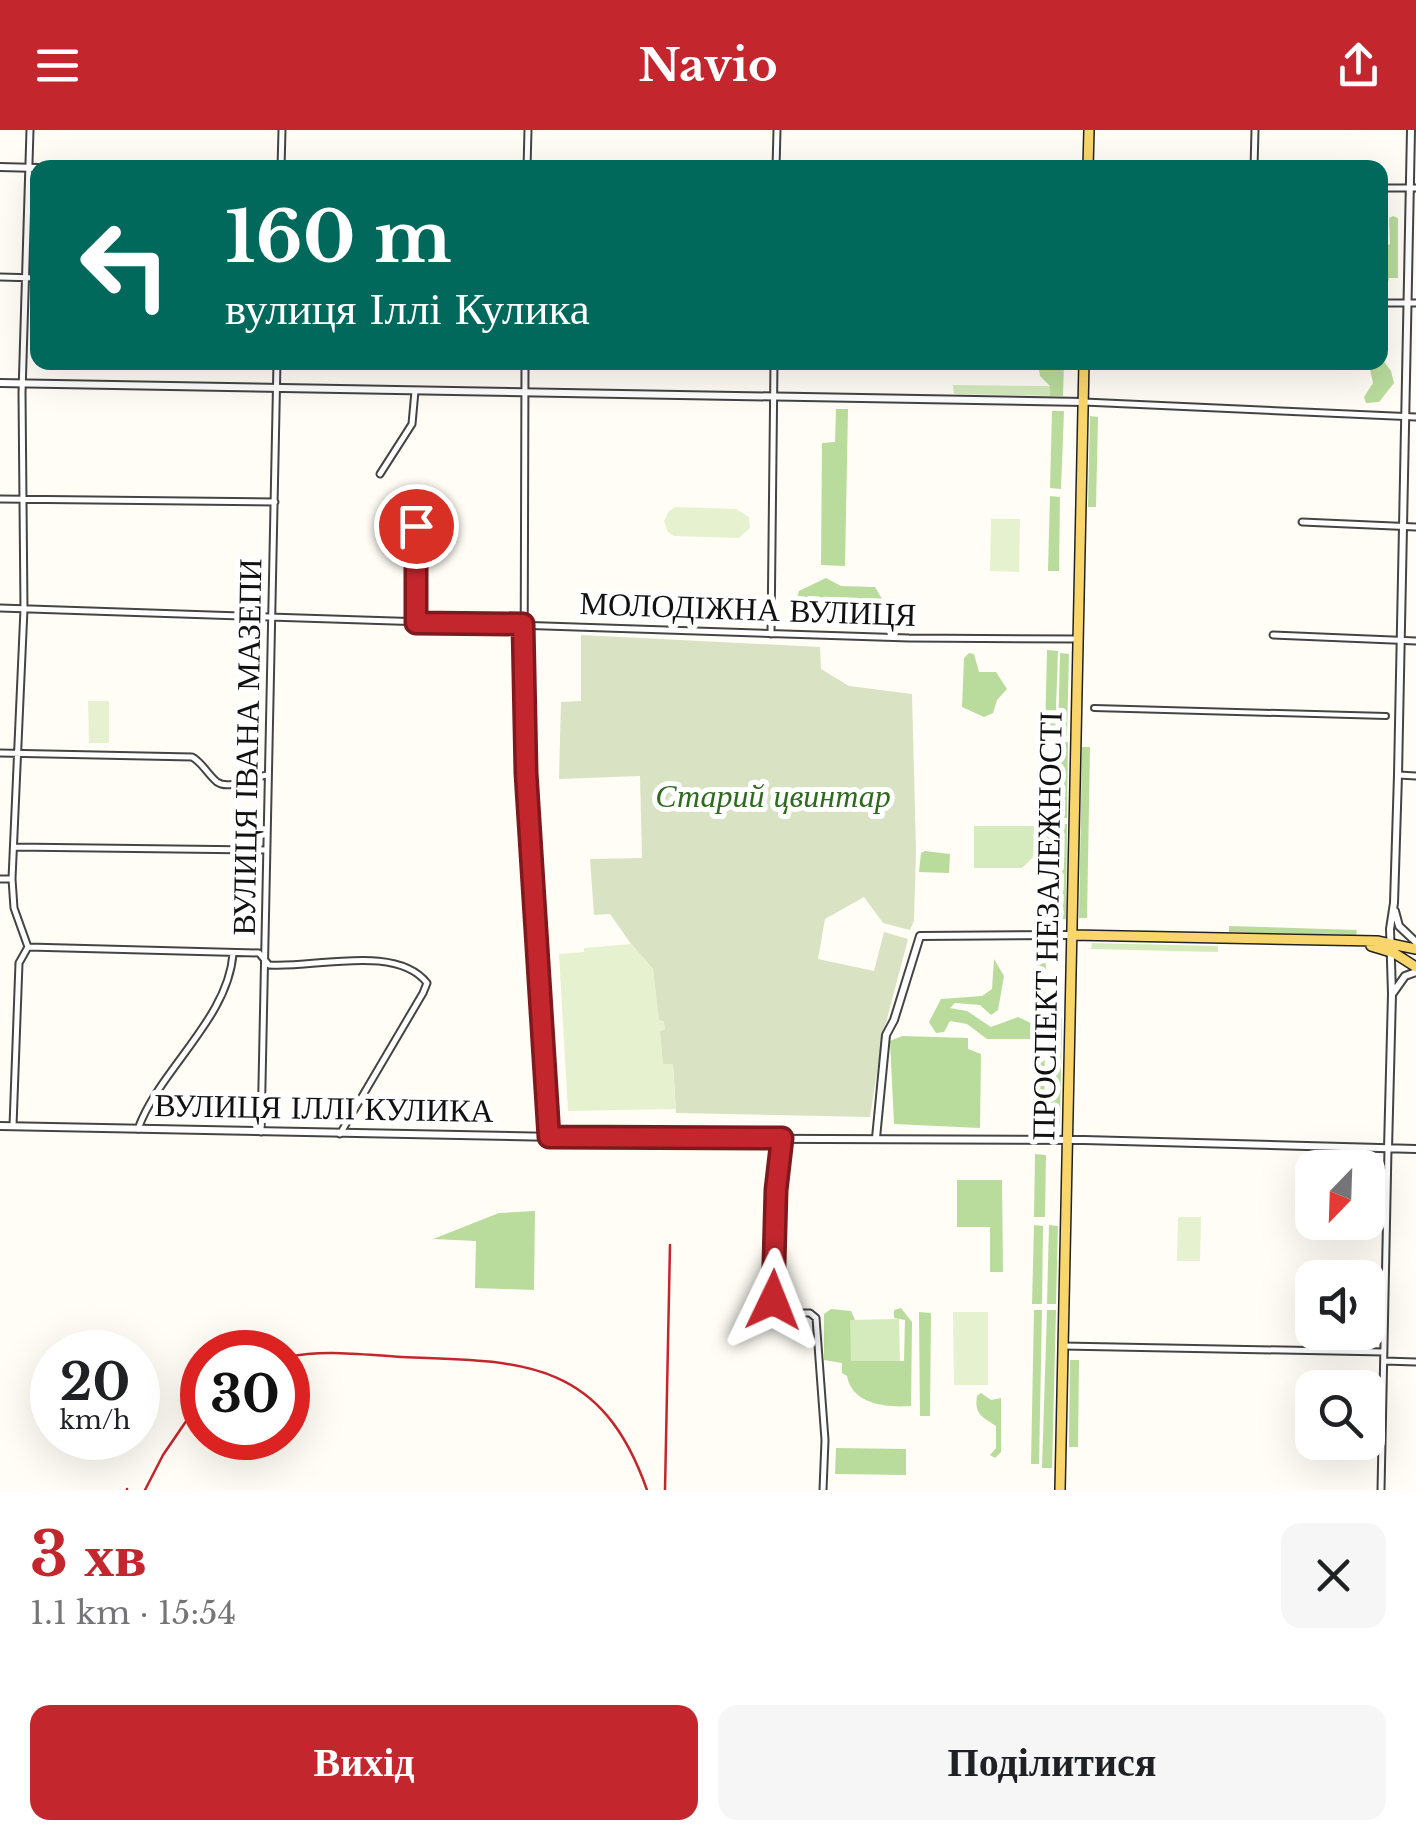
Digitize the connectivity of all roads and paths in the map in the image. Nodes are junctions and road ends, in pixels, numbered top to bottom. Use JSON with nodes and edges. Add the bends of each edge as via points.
{"nodes":[{"id":1,"x":30,"y":130,"type":"edge"},
{"id":2,"x":282,"y":130,"type":"edge"},
{"id":3,"x":528,"y":130,"type":"edge"},
{"id":4,"x":777,"y":130,"type":"edge"},
{"id":5,"x":1089,"y":130,"type":"edge"},
{"id":6,"x":1255,"y":130,"type":"edge"},
{"id":7,"x":1411,"y":130,"type":"edge"},
{"id":8,"x":33,"y":160,"type":"edge"},
{"id":9,"x":281,"y":160,"type":"edge"},
{"id":10,"x":527,"y":160,"type":"edge"},
{"id":11,"x":776,"y":160,"type":"edge"},
{"id":12,"x":1088,"y":160,"type":"edge"},
{"id":13,"x":1254,"y":160,"type":"edge"},
{"id":14,"x":0,"y":167,"type":"edge"},
{"id":15,"x":30,"y":167,"type":"edge"},
{"id":16,"x":1413,"y":188,"type":"edge"},
{"id":17,"x":30,"y":230,"type":"edge"},
{"id":18,"x":0,"y":277,"type":"edge"},
{"id":19,"x":27,"y":278,"type":"junction"},
{"id":20,"x":1412,"y":302,"type":"edge"},
{"id":21,"x":277,"y":370,"type":"edge"},
{"id":22,"x":525,"y":370,"type":"edge"},
{"id":23,"x":774,"y":370,"type":"edge"},
{"id":24,"x":1084,"y":370,"type":"edge"},
{"id":25,"x":0,"y":383,"type":"edge"},
{"id":26,"x":22,"y":384,"type":"junction"},
{"id":27,"x":276,"y":389,"type":"junction"},
{"id":28,"x":415,"y":391,"type":"junction"},
{"id":29,"x":525,"y":392,"type":"junction"},
{"id":30,"x":774,"y":396,"type":"junction"},
{"id":31,"x":1084,"y":402,"type":"junction"},
{"id":32,"x":1406,"y":416,"type":"junction"},
{"id":33,"x":1416,"y":417,"type":"edge"},
{"id":34,"x":380,"y":474,"type":"dead end"},
{"id":35,"x":0,"y":499,"type":"edge"},
{"id":36,"x":21,"y":499,"type":"junction"},
{"id":37,"x":275,"y":502,"type":"junction"},
{"id":38,"x":1302,"y":522,"type":"dead end"},
{"id":39,"x":416,"y":526,"type":"dead end"},
{"id":40,"x":1403,"y":526,"type":"junction"},
{"id":41,"x":1416,"y":527,"type":"edge"},
{"id":42,"x":0,"y":608,"type":"edge"},
{"id":43,"x":24,"y":609,"type":"junction"},
{"id":44,"x":274,"y":619,"type":"junction"},
{"id":45,"x":416,"y":623,"type":"junction"},
{"id":46,"x":523,"y":624,"type":"junction"},
{"id":47,"x":770,"y":634,"type":"junction"},
{"id":48,"x":1273,"y":635,"type":"dead end"},
{"id":49,"x":1078,"y":638,"type":"junction"},
{"id":50,"x":1400,"y":641,"type":"junction"},
{"id":51,"x":1416,"y":641,"type":"edge"},
{"id":52,"x":1094,"y":708,"type":"dead end"},
{"id":53,"x":1386,"y":716,"type":"dead end"},
{"id":54,"x":0,"y":753,"type":"edge"},
{"id":55,"x":18,"y":753,"type":"junction"},
{"id":56,"x":268,"y":775,"type":"junction"},
{"id":57,"x":1398,"y":775,"type":"junction"},
{"id":58,"x":1416,"y":776,"type":"edge"},
{"id":59,"x":14,"y":847,"type":"junction"},
{"id":60,"x":266,"y":850,"type":"junction"},
{"id":61,"x":0,"y":878,"type":"edge"},
{"id":62,"x":12,"y":879,"type":"junction"},
{"id":63,"x":1394,"y":918,"type":"junction"},
{"id":64,"x":1390,"y":929,"type":"junction"},
{"id":65,"x":1072,"y":935,"type":"junction"},
{"id":66,"x":28,"y":947,"type":"junction"},
{"id":67,"x":1396,"y":947,"type":"edge"},
{"id":68,"x":233,"y":954,"type":"junction"},
{"id":69,"x":264,"y":960,"type":"junction"},
{"id":70,"x":1416,"y":969,"type":"edge"},
{"id":71,"x":1392,"y":994,"type":"junction"},
{"id":72,"x":0,"y":1126,"type":"edge"},
{"id":73,"x":13,"y":1126,"type":"junction"},
{"id":74,"x":138,"y":1129,"type":"junction"},
{"id":75,"x":261,"y":1132,"type":"junction"},
{"id":76,"x":340,"y":1134,"type":"junction"},
{"id":77,"x":549,"y":1137,"type":"junction"},
{"id":78,"x":782,"y":1138,"type":"junction"},
{"id":79,"x":876,"y":1138,"type":"junction"},
{"id":80,"x":1067,"y":1140,"type":"junction"},
{"id":81,"x":1388,"y":1148,"type":"junction"},
{"id":82,"x":1416,"y":1149,"type":"edge"},
{"id":83,"x":1063,"y":1346,"type":"junction"},
{"id":84,"x":1384,"y":1352,"type":"junction"},
{"id":85,"x":1384,"y":1361,"type":"junction"},
{"id":86,"x":1416,"y":1362,"type":"edge"},
{"id":87,"x":823,"y":1490,"type":"edge"},
{"id":88,"x":1060,"y":1490,"type":"edge"},
{"id":89,"x":1381,"y":1490,"type":"edge"}],
"edges":[{"from":1,"to":8,"type":"street"},
{"from":2,"to":9,"type":"street"},
{"from":3,"to":10,"type":"street"},
{"from":4,"to":11,"type":"street"},
{"from":5,"to":12,"type":"main road"},
{"from":6,"to":13,"type":"street"},
{"from":7,"to":16,"type":"street"},
{"from":14,"to":15,"type":"street"},
{"from":16,"to":20,"type":"street"},
{"from":17,"to":19,"type":"street"},
{"from":18,"to":19,"type":"street"},
{"from":19,"to":26,"type":"street"},
{"from":20,"to":32,"type":"street"},
{"from":21,"to":27,"type":"street","name":"ВУЛИЦЯ ІВАНА МАЗЕПИ"},
{"from":22,"to":29,"type":"street"},
{"from":23,"to":30,"type":"street"},
{"from":24,"to":31,"type":"main road","name":"ПРОСПЕКТ НЕЗАЛЕЖНОСТІ"},
{"from":25,"to":26,"type":"street"},
{"from":26,"to":27,"type":"street"},
{"from":26,"to":36,"type":"street"},
{"from":27,"to":28,"type":"street"},
{"from":27,"to":37,"type":"street","name":"ВУЛИЦЯ ІВАНА МАЗЕПИ"},
{"from":28,"to":29,"type":"street"},
{"from":28,"to":34,"type":"street","via":[[412,424]]},
{"from":29,"to":30,"type":"street"},
{"from":29,"to":46,"type":"street"},
{"from":30,"to":31,"type":"street"},
{"from":30,"to":47,"type":"street"},
{"from":31,"to":32,"type":"street"},
{"from":31,"to":49,"type":"main road","name":"ПРОСПЕКТ НЕЗАЛЕЖНОСТІ"},
{"from":32,"to":33,"type":"street"},
{"from":32,"to":40,"type":"street"},
{"from":35,"to":36,"type":"street"},
{"from":36,"to":37,"type":"street"},
{"from":36,"to":43,"type":"street"},
{"from":37,"to":44,"type":"street","name":"ВУЛИЦЯ ІВАНА МАЗЕПИ"},
{"from":38,"to":40,"type":"street"},
{"from":39,"to":45,"type":"street"},
{"from":40,"to":41,"type":"street"},
{"from":40,"to":50,"type":"street"},
{"from":42,"to":43,"type":"street","name":"МОЛОДІЖНА ВУЛИЦЯ"},
{"from":43,"to":44,"type":"street","name":"МОЛОДІЖНА ВУЛИЦЯ"},
{"from":43,"to":55,"type":"street"},
{"from":44,"to":45,"type":"street","name":"МОЛОДІЖНА ВУЛИЦЯ"},
{"from":44,"to":56,"type":"street","name":"ВУЛИЦЯ ІВАНА МАЗЕПИ"},
{"from":45,"to":46,"type":"street","name":"МОЛОДІЖНА ВУЛИЦЯ"},
{"from":46,"to":47,"type":"street","name":"МОЛОДІЖНА ВУЛИЦЯ"},
{"from":46,"to":77,"type":"street"},
{"from":47,"to":49,"type":"street","name":"МОЛОДІЖНА ВУЛИЦЯ"},
{"from":48,"to":50,"type":"street"},
{"from":49,"to":65,"type":"main road","name":"ПРОСПЕКТ НЕЗАЛЕЖНОСТІ"},
{"from":50,"to":51,"type":"street"},
{"from":50,"to":57,"type":"street"},
{"from":52,"to":53,"type":"street"},
{"from":54,"to":55,"type":"street"},
{"from":55,"to":56,"type":"street","via":[[192,756],[217,782],[230,785]]},
{"from":55,"to":59,"type":"street"},
{"from":56,"to":60,"type":"street","name":"ВУЛИЦЯ ІВАНА МАЗЕПИ"},
{"from":57,"to":58,"type":"street"},
{"from":57,"to":63,"type":"street"},
{"from":59,"to":60,"type":"street"},
{"from":59,"to":62,"type":"street"},
{"from":60,"to":69,"type":"street","name":"ВУЛИЦЯ ІВАНА МАЗЕПИ"},
{"from":61,"to":62,"type":"street"},
{"from":62,"to":66,"type":"street"},
{"from":63,"to":64,"type":"street"},
{"from":63,"to":67,"type":"street"},
{"from":63,"to":67,"type":"street","via":[[1403,932]]},
{"from":64,"to":67,"type":"street"},
{"from":64,"to":67,"type":"street"},
{"from":65,"to":67,"type":"main road"},
{"from":65,"to":79,"type":"street","via":[[920,936],[886,1035]]},
{"from":65,"to":80,"type":"main road","name":"ПРОСПЕКТ НЕЗАЛЕЖНОСТІ"},
{"from":66,"to":68,"type":"street"},
{"from":66,"to":73,"type":"street","via":[[19,963]]},
{"from":67,"to":70,"type":"main road"},
{"from":67,"to":71,"type":"street"},
{"from":68,"to":69,"type":"street"},
{"from":68,"to":74,"type":"street","via":[[216,1004]]},
{"from":69,"to":75,"type":"street","name":"ВУЛИЦЯ ІВАНА МАЗЕПИ"},
{"from":69,"to":76,"type":"street","via":[[288,966],[380,962],[406,968],[426,983]]},
{"from":70,"to":71,"type":"street"},
{"from":71,"to":81,"type":"street"},
{"from":72,"to":73,"type":"street","name":"ВУЛИЦЯ ІЛЛІ КУЛИКА"},
{"from":73,"to":74,"type":"street","name":"ВУЛИЦЯ ІЛЛІ КУЛИКА"},
{"from":74,"to":75,"type":"street","name":"ВУЛИЦЯ ІЛЛІ КУЛИКА"},
{"from":75,"to":76,"type":"street","name":"ВУЛИЦЯ ІЛЛІ КУЛИКА"},
{"from":76,"to":77,"type":"street","name":"ВУЛИЦЯ ІЛЛІ КУЛИКА"},
{"from":77,"to":78,"type":"street","name":"ВУЛИЦЯ ІЛЛІ КУЛИКА"},
{"from":78,"to":79,"type":"street","name":"ВУЛИЦЯ ІЛЛІ КУЛИКА"},
{"from":78,"to":87,"type":"street","via":[[772,1308],[816,1318]]},
{"from":79,"to":80,"type":"street","name":"ВУЛИЦЯ ІЛЛІ КУЛИКА"},
{"from":80,"to":81,"type":"street","name":"ВУЛИЦЯ ІЛЛІ КУЛИКА"},
{"from":80,"to":83,"type":"main road","name":"ПРОСПЕКТ НЕЗАЛЕЖНОСТІ"},
{"from":81,"to":82,"type":"street","name":"ВУЛИЦЯ ІЛЛІ КУЛИКА"},
{"from":81,"to":84,"type":"street"},
{"from":83,"to":84,"type":"street"},
{"from":83,"to":88,"type":"main road","name":"ПРОСПЕКТ НЕЗАЛЕЖНОСТІ"},
{"from":84,"to":85,"type":"street"},
{"from":85,"to":86,"type":"street"},
{"from":85,"to":89,"type":"street"}]}
